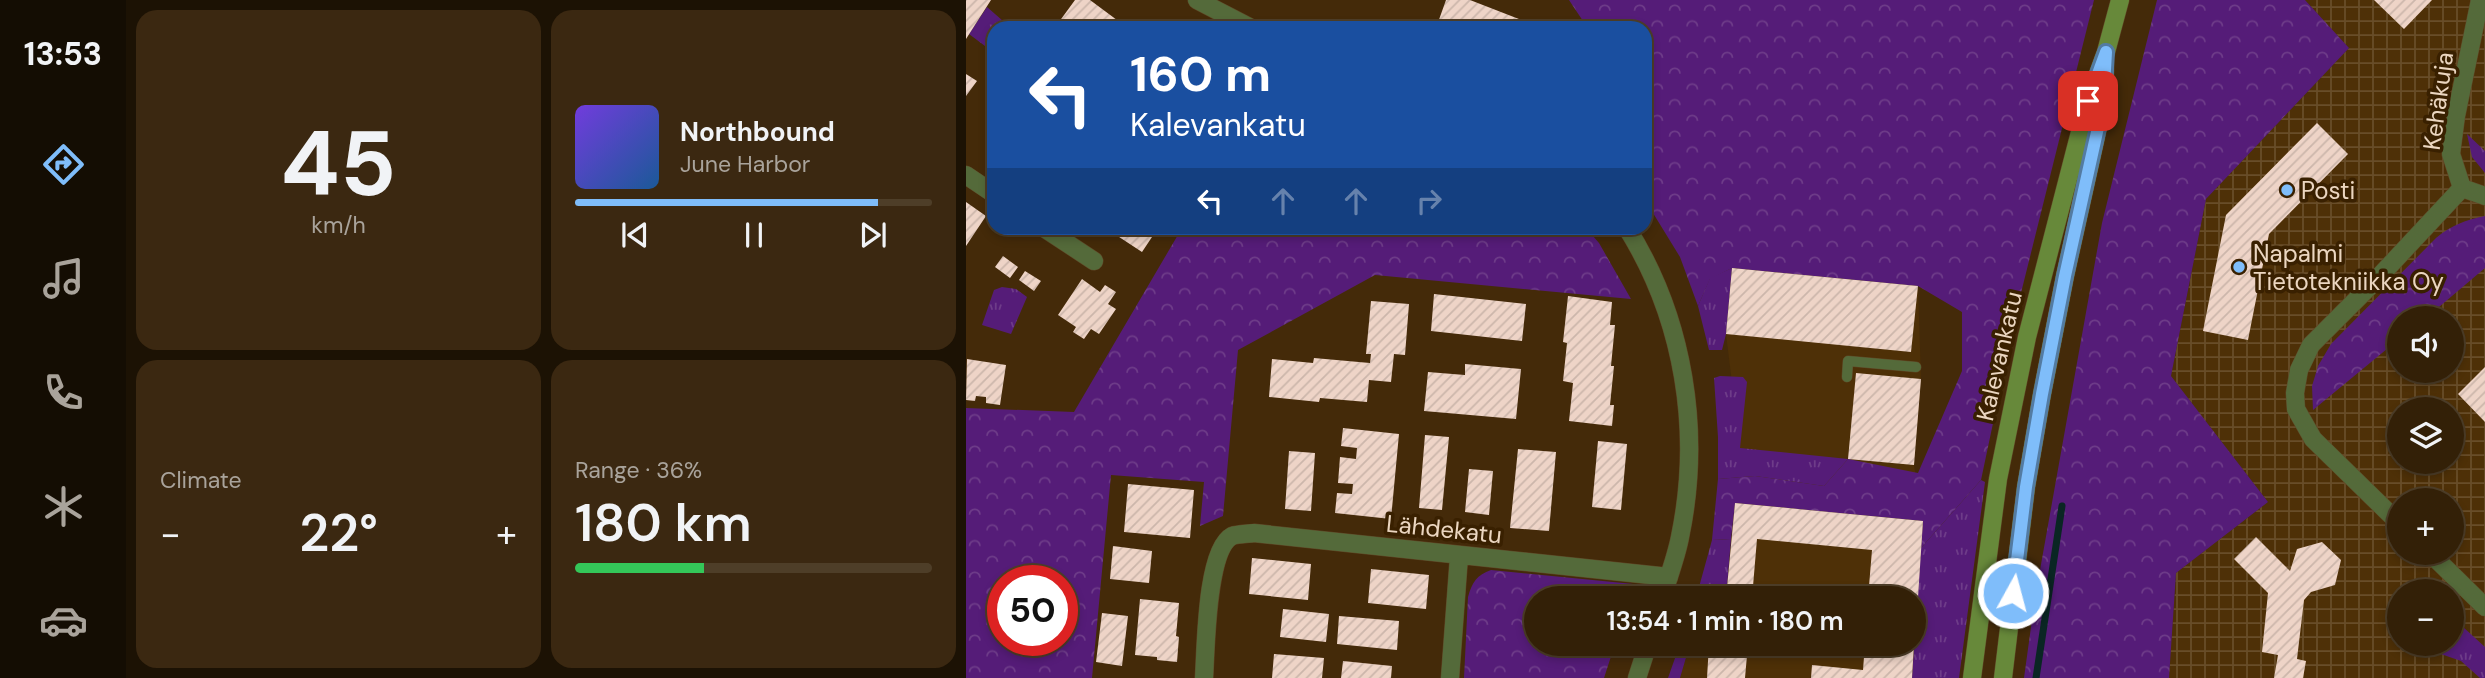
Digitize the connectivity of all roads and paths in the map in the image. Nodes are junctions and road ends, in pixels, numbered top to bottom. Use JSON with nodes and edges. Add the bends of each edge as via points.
{"nodes":[{"id":1,"x":1197,"y":0,"type":"edge"},
{"id":2,"x":2120,"y":0,"type":"edge"},
{"id":3,"x":2480,"y":0,"type":"edge"},
{"id":4,"x":1238,"y":21,"type":"edge"},
{"id":5,"x":2106,"y":52,"type":"junction"},
{"id":6,"x":966,"y":175,"type":"edge"},
{"id":7,"x":2462,"y":188,"type":"junction"},
{"id":8,"x":987,"y":189,"type":"edge"},
{"id":9,"x":2485,"y":195,"type":"edge"},
{"id":10,"x":1055,"y":235,"type":"edge"},
{"id":11,"x":1631,"y":235,"type":"edge"},
{"id":12,"x":1094,"y":261,"type":"dead end"},
{"id":13,"x":1916,"y":367,"type":"dead end"},
{"id":14,"x":1847,"y":377,"type":"dead end"},
{"id":15,"x":2387,"y":511,"type":"edge"},
{"id":16,"x":1459,"y":556,"type":"junction"},
{"id":17,"x":2442,"y":565,"type":"edge"},
{"id":18,"x":1669,"y":578,"type":"junction"},
{"id":19,"x":1666,"y":586,"type":"edge"},
{"id":20,"x":2485,"y":607,"type":"edge"},
{"id":21,"x":1644,"y":656,"type":"edge"},
{"id":22,"x":1204,"y":678,"type":"edge"},
{"id":23,"x":1450,"y":678,"type":"edge"},
{"id":24,"x":1637,"y":678,"type":"edge"},
{"id":25,"x":1972,"y":678,"type":"edge"},
{"id":26,"x":2003,"y":678,"type":"edge"}],
"edges":[{"from":1,"to":4,"type":"street"},
{"from":2,"to":5,"type":"main road","name":"Kalevankatu"},
{"from":3,"to":7,"type":"street","name":"Kehäkuja","via":[[2451,154]]},
{"from":5,"to":25,"type":"main road","name":"Kalevankatu","via":[[2088,101],[2013,400]]},
{"from":5,"to":26,"type":"main road","name":"Kalevankatu","via":[[2103,105],[2065,276],[2029,474]]},
{"from":6,"to":8,"type":"street"},
{"from":7,"to":9,"type":"street"},
{"from":7,"to":15,"type":"street","via":[[2311,345],[2299,370],[2297,409],[2313,439]]},
{"from":10,"to":12,"type":"street"},
{"from":11,"to":18,"type":"street","via":[[1666,307],[1684,381],[1689,456],[1680,539]]},
{"from":13,"to":14,"type":"lane","via":[[1848,361]]},
{"from":16,"to":18,"type":"street","name":"Lähdekatu"},
{"from":16,"to":22,"type":"street","name":"Lähdekatu","via":[[1254,533],[1232,537],[1219,550],[1213,568]]},
{"from":16,"to":23,"type":"street"},
{"from":17,"to":20,"type":"street"},
{"from":18,"to":19,"type":"street"},
{"from":21,"to":24,"type":"street"}]}
